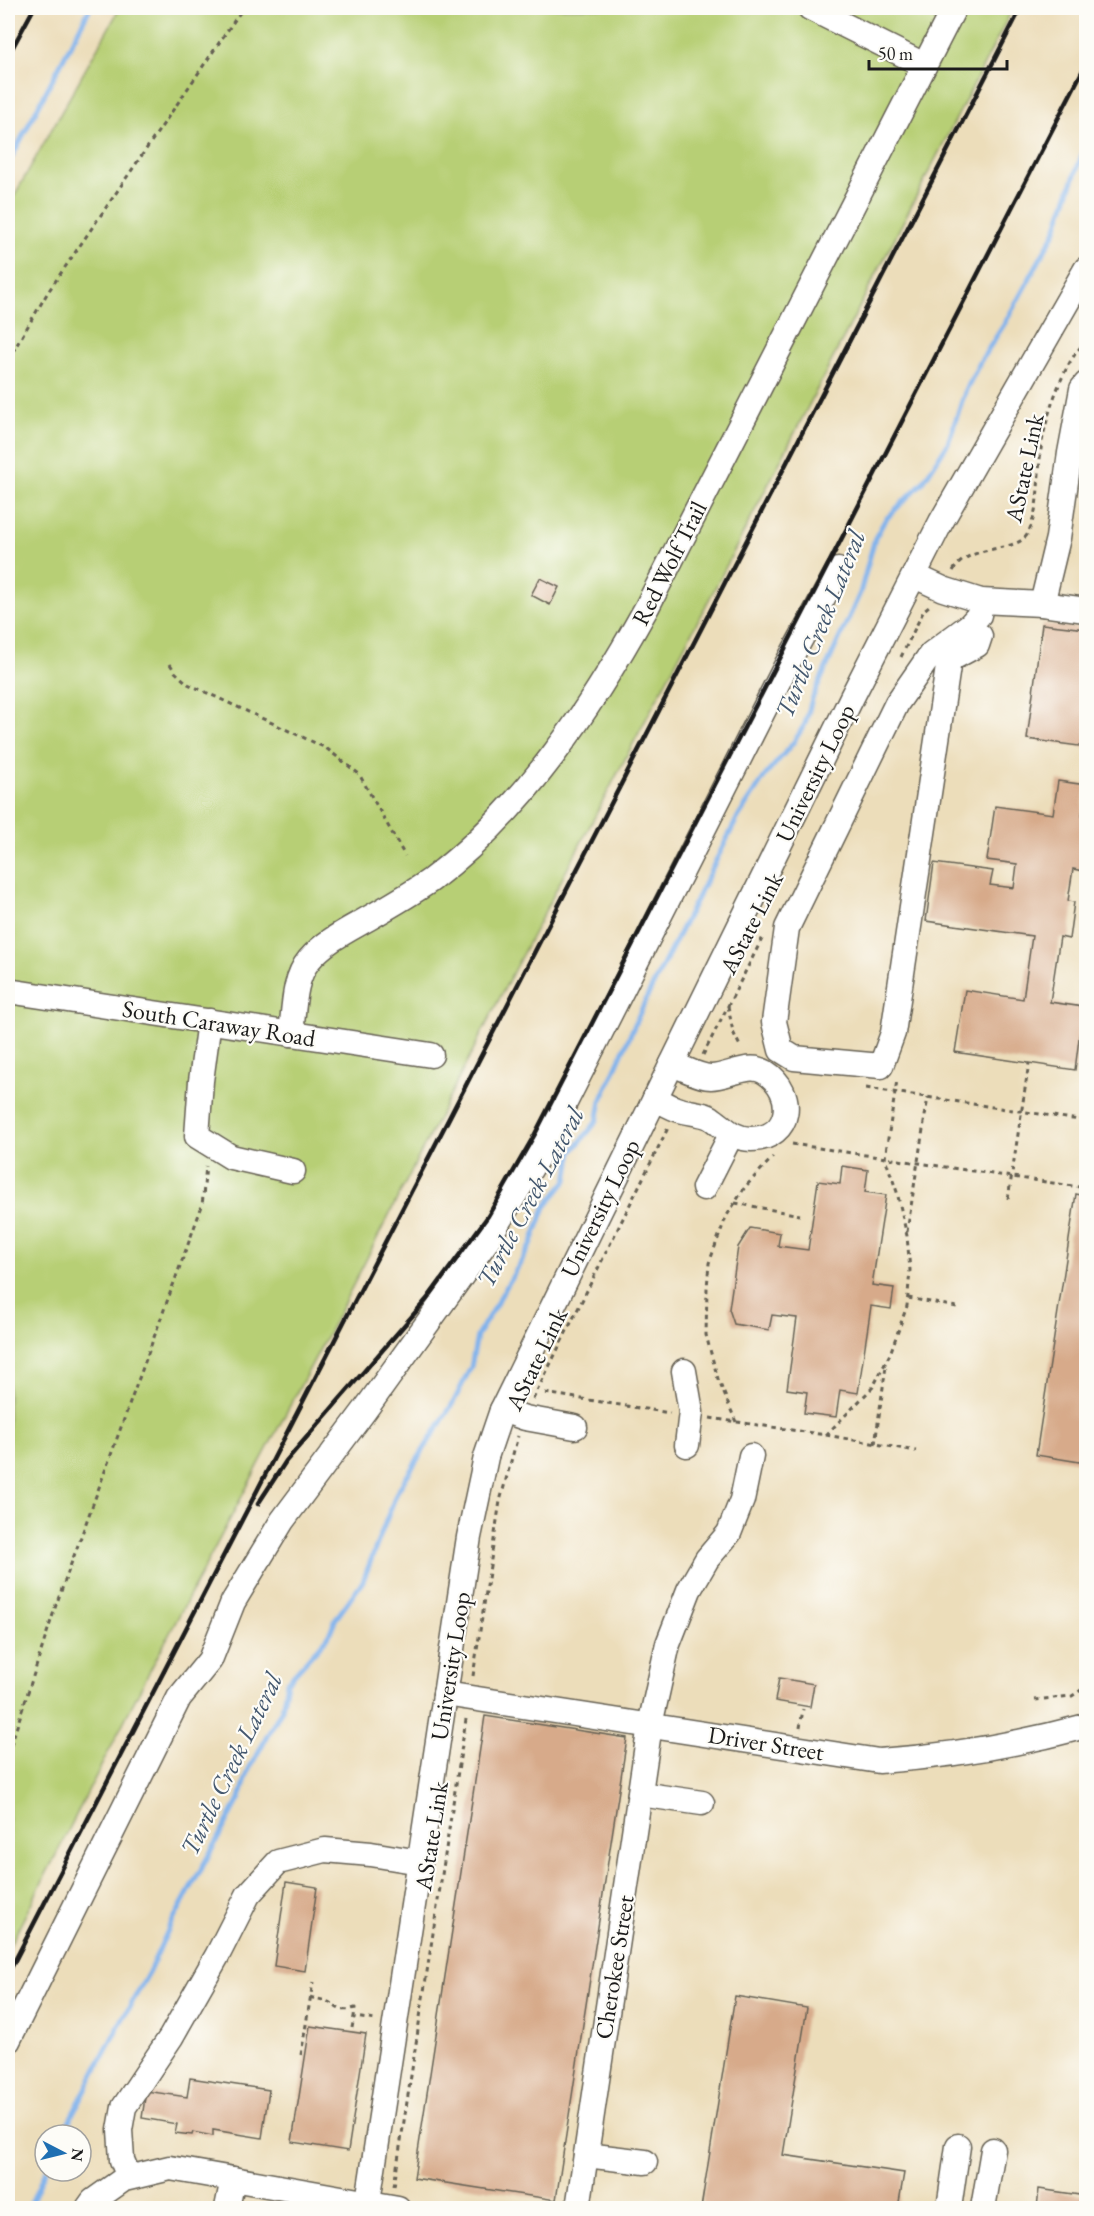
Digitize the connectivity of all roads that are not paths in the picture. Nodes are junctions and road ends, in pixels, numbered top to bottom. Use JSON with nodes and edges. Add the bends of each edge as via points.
{"nodes":[{"id":1,"x":810,"y":8,"type":"edge"},
{"id":2,"x":954,"y":8,"type":"edge"},
{"id":3,"x":924,"y":66,"type":"junction"},
{"id":4,"x":1086,"y":269,"type":"edge"},
{"id":5,"x":1086,"y":384,"type":"edge"},
{"id":6,"x":838,"y":570,"type":"dead end"},
{"id":7,"x":915,"y":576,"type":"junction"},
{"id":8,"x":1042,"y":604,"type":"junction"},
{"id":9,"x":1079,"y":609,"type":"edge"},
{"id":10,"x":980,"y":617,"type":"junction"},
{"id":11,"x":946,"y":654,"type":"junction"},
{"id":12,"x":8,"y":991,"type":"edge"},
{"id":13,"x":209,"y":1021,"type":"junction"},
{"id":14,"x":291,"y":1034,"type":"junction"},
{"id":15,"x":431,"y":1055,"type":"dead end"},
{"id":16,"x":683,"y":1068,"type":"junction"},
{"id":17,"x":655,"y":1098,"type":"junction"},
{"id":18,"x":731,"y":1135,"type":"junction"},
{"id":19,"x":293,"y":1171,"type":"dead end"},
{"id":20,"x":704,"y":1188,"type":"dead end"},
{"id":21,"x":684,"y":1371,"type":"dead end"},
{"id":22,"x":502,"y":1410,"type":"junction"},
{"id":23,"x":575,"y":1427,"type":"dead end"},
{"id":24,"x":687,"y":1445,"type":"dead end"},
{"id":25,"x":751,"y":1456,"type":"dead end"},
{"id":26,"x":445,"y":1694,"type":"junction"},
{"id":27,"x":650,"y":1725,"type":"junction"},
{"id":28,"x":1086,"y":1726,"type":"edge"},
{"id":29,"x":640,"y":1794,"type":"junction"},
{"id":30,"x":702,"y":1803,"type":"dead end"},
{"id":31,"x":420,"y":1862,"type":"junction"},
{"id":32,"x":8,"y":2041,"type":"edge"},
{"id":33,"x":958,"y":2146,"type":"dead end"},
{"id":34,"x":993,"y":2150,"type":"dead end"},
{"id":35,"x":586,"y":2155,"type":"junction"},
{"id":36,"x":645,"y":2162,"type":"dead end"},
{"id":37,"x":129,"y":2177,"type":"junction"},
{"id":38,"x":233,"y":2179,"type":"junction"},
{"id":39,"x":381,"y":2207,"type":"edge"},
{"id":40,"x":88,"y":2208,"type":"edge"},
{"id":41,"x":227,"y":2208,"type":"edge"},
{"id":42,"x":578,"y":2208,"type":"edge"},
{"id":43,"x":949,"y":2208,"type":"edge"},
{"id":44,"x":983,"y":2208,"type":"edge"}],
"edges":[{"from":1,"to":3,"type":"street"},
{"from":2,"to":3,"type":"street","name":"Red Wolf Trail"},
{"from":3,"to":14,"type":"street","name":"Red Wolf Trail","via":[[647,607],[581,718],[500,818],[466,850],[430,880],[338,936],[309,960],[300,975]]},
{"from":4,"to":7,"type":"street","name":"University Loop","via":[[941,522]]},
{"from":5,"to":8,"type":"street"},
{"from":6,"to":32,"type":"street","via":[[537,1158],[486,1242],[263,1551],[233,1602],[210,1660],[178,1698]]},
{"from":7,"to":10,"type":"street","via":[[944,589]]},
{"from":7,"to":16,"type":"street","name":"University Loop","via":[[852,697]]},
{"from":8,"to":9,"type":"street"},
{"from":8,"to":10,"type":"street"},
{"from":10,"to":11,"type":"street"},
{"from":11,"to":11,"type":"street","via":[[932,654],[897,703],[787,927],[774,1022],[781,1050],[794,1058],[881,1066],[893,1033]]},
{"from":12,"to":13,"type":"street","name":"South Caraway Road"},
{"from":13,"to":14,"type":"street","name":"South Caraway Road"},
{"from":13,"to":19,"type":"street","via":[[197,1136],[231,1157]]},
{"from":14,"to":15,"type":"street","name":"South Caraway Road"},
{"from":16,"to":17,"type":"street","name":"University Loop"},
{"from":16,"to":18,"type":"street","via":[[711,1077],[763,1070],[778,1081],[785,1097],[782,1124],[770,1134],[751,1139]]},
{"from":17,"to":18,"type":"street","via":[[676,1109],[709,1117]]},
{"from":17,"to":22,"type":"street","name":"University Loop"},
{"from":18,"to":20,"type":"street"},
{"from":21,"to":24,"type":"street","via":[[691,1412]]},
{"from":22,"to":23,"type":"street"},
{"from":22,"to":26,"type":"street","name":"University Loop","via":[[486,1457],[472,1526]]},
{"from":25,"to":27,"type":"street","name":"Cherokee Street","via":[[729,1533],[688,1590],[672,1635]]},
{"from":26,"to":27,"type":"street","name":"Driver Street"},
{"from":26,"to":31,"type":"street","name":"University Loop"},
{"from":27,"to":28,"type":"street","name":"Driver Street","via":[[879,1761],[1048,1736]]},
{"from":27,"to":29,"type":"street","name":"Cherokee Street"},
{"from":29,"to":30,"type":"street"},
{"from":29,"to":35,"type":"street","name":"Cherokee Street"},
{"from":31,"to":37,"type":"street","via":[[325,1850],[278,1862],[248,1895],[171,2037],[124,2107],[120,2130]]},
{"from":31,"to":39,"type":"street","name":"University Loop"},
{"from":33,"to":43,"type":"street"},
{"from":34,"to":44,"type":"street"},
{"from":35,"to":36,"type":"street"},
{"from":35,"to":42,"type":"street","name":"Cherokee Street"},
{"from":37,"to":38,"type":"street","via":[[170,2168]]},
{"from":37,"to":40,"type":"street"},
{"from":38,"to":39,"type":"street"},
{"from":38,"to":41,"type":"street"}]}
